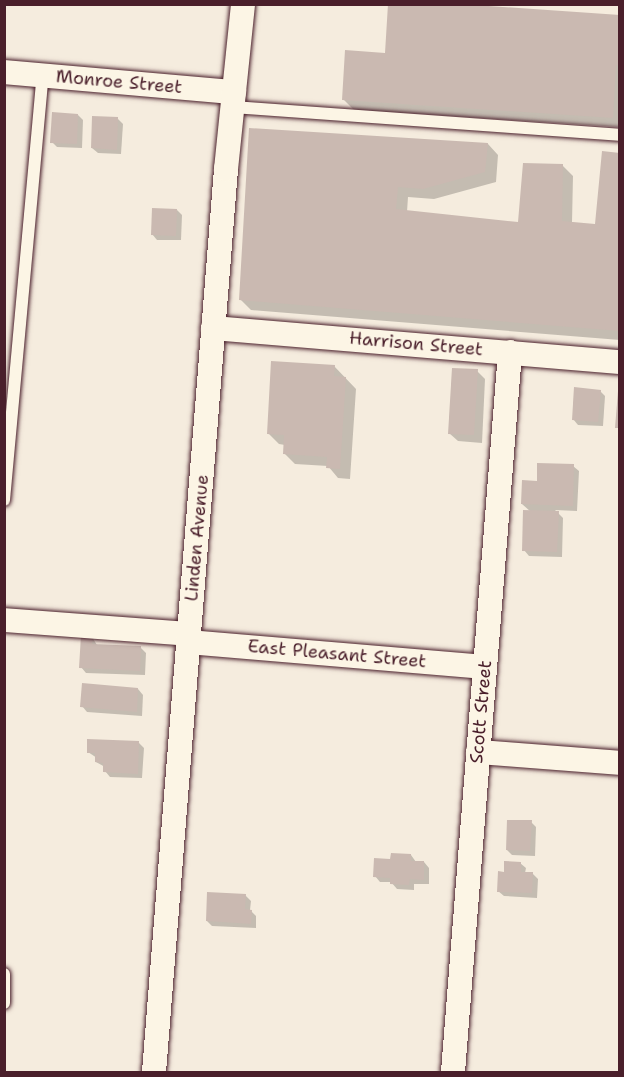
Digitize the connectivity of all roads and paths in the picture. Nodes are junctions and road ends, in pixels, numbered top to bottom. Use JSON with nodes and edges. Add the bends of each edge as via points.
{"nodes":[{"id":1,"x":243,"y":4,"type":"edge"},
{"id":2,"x":4,"y":72,"type":"edge"},
{"id":3,"x":43,"y":75,"type":"junction"},
{"id":4,"x":233,"y":99,"type":"junction"},
{"id":5,"x":620,"y":135,"type":"edge"},
{"id":6,"x":213,"y":328,"type":"junction"},
{"id":7,"x":510,"y":352,"type":"junction"},
{"id":8,"x":620,"y":362,"type":"edge"},
{"id":9,"x":4,"y":500,"type":"edge"},
{"id":10,"x":4,"y":620,"type":"edge"},
{"id":11,"x":189,"y":638,"type":"junction"},
{"id":12,"x":485,"y":667,"type":"junction"},
{"id":13,"x":478,"y":752,"type":"junction"},
{"id":14,"x":620,"y":763,"type":"edge"},
{"id":15,"x":4,"y":974,"type":"edge"},
{"id":16,"x":4,"y":1003,"type":"edge"},
{"id":17,"x":154,"y":1072,"type":"edge"},
{"id":18,"x":453,"y":1072,"type":"edge"}],
"edges":[{"from":1,"to":4,"type":"street","name":"Linden Avenue"},
{"from":2,"to":3,"type":"street","name":"Monroe Street"},
{"from":3,"to":4,"type":"street","name":"Monroe Street"},
{"from":3,"to":9,"type":"lane"},
{"from":4,"to":5,"type":"lane"},
{"from":4,"to":6,"type":"street","name":"Linden Avenue"},
{"from":6,"to":7,"type":"street","name":"Harrison Street"},
{"from":6,"to":11,"type":"street","name":"Linden Avenue"},
{"from":7,"to":8,"type":"street","name":"Harrison Street"},
{"from":7,"to":12,"type":"street","name":"Scott Street"},
{"from":10,"to":11,"type":"street","name":"East Pleasant Street"},
{"from":11,"to":12,"type":"street","name":"East Pleasant Street"},
{"from":11,"to":17,"type":"street","name":"Linden Avenue"},
{"from":12,"to":13,"type":"street","name":"Scott Street"},
{"from":13,"to":14,"type":"street"},
{"from":13,"to":18,"type":"street","name":"Scott Street"},
{"from":15,"to":16,"type":"lane"}]}
